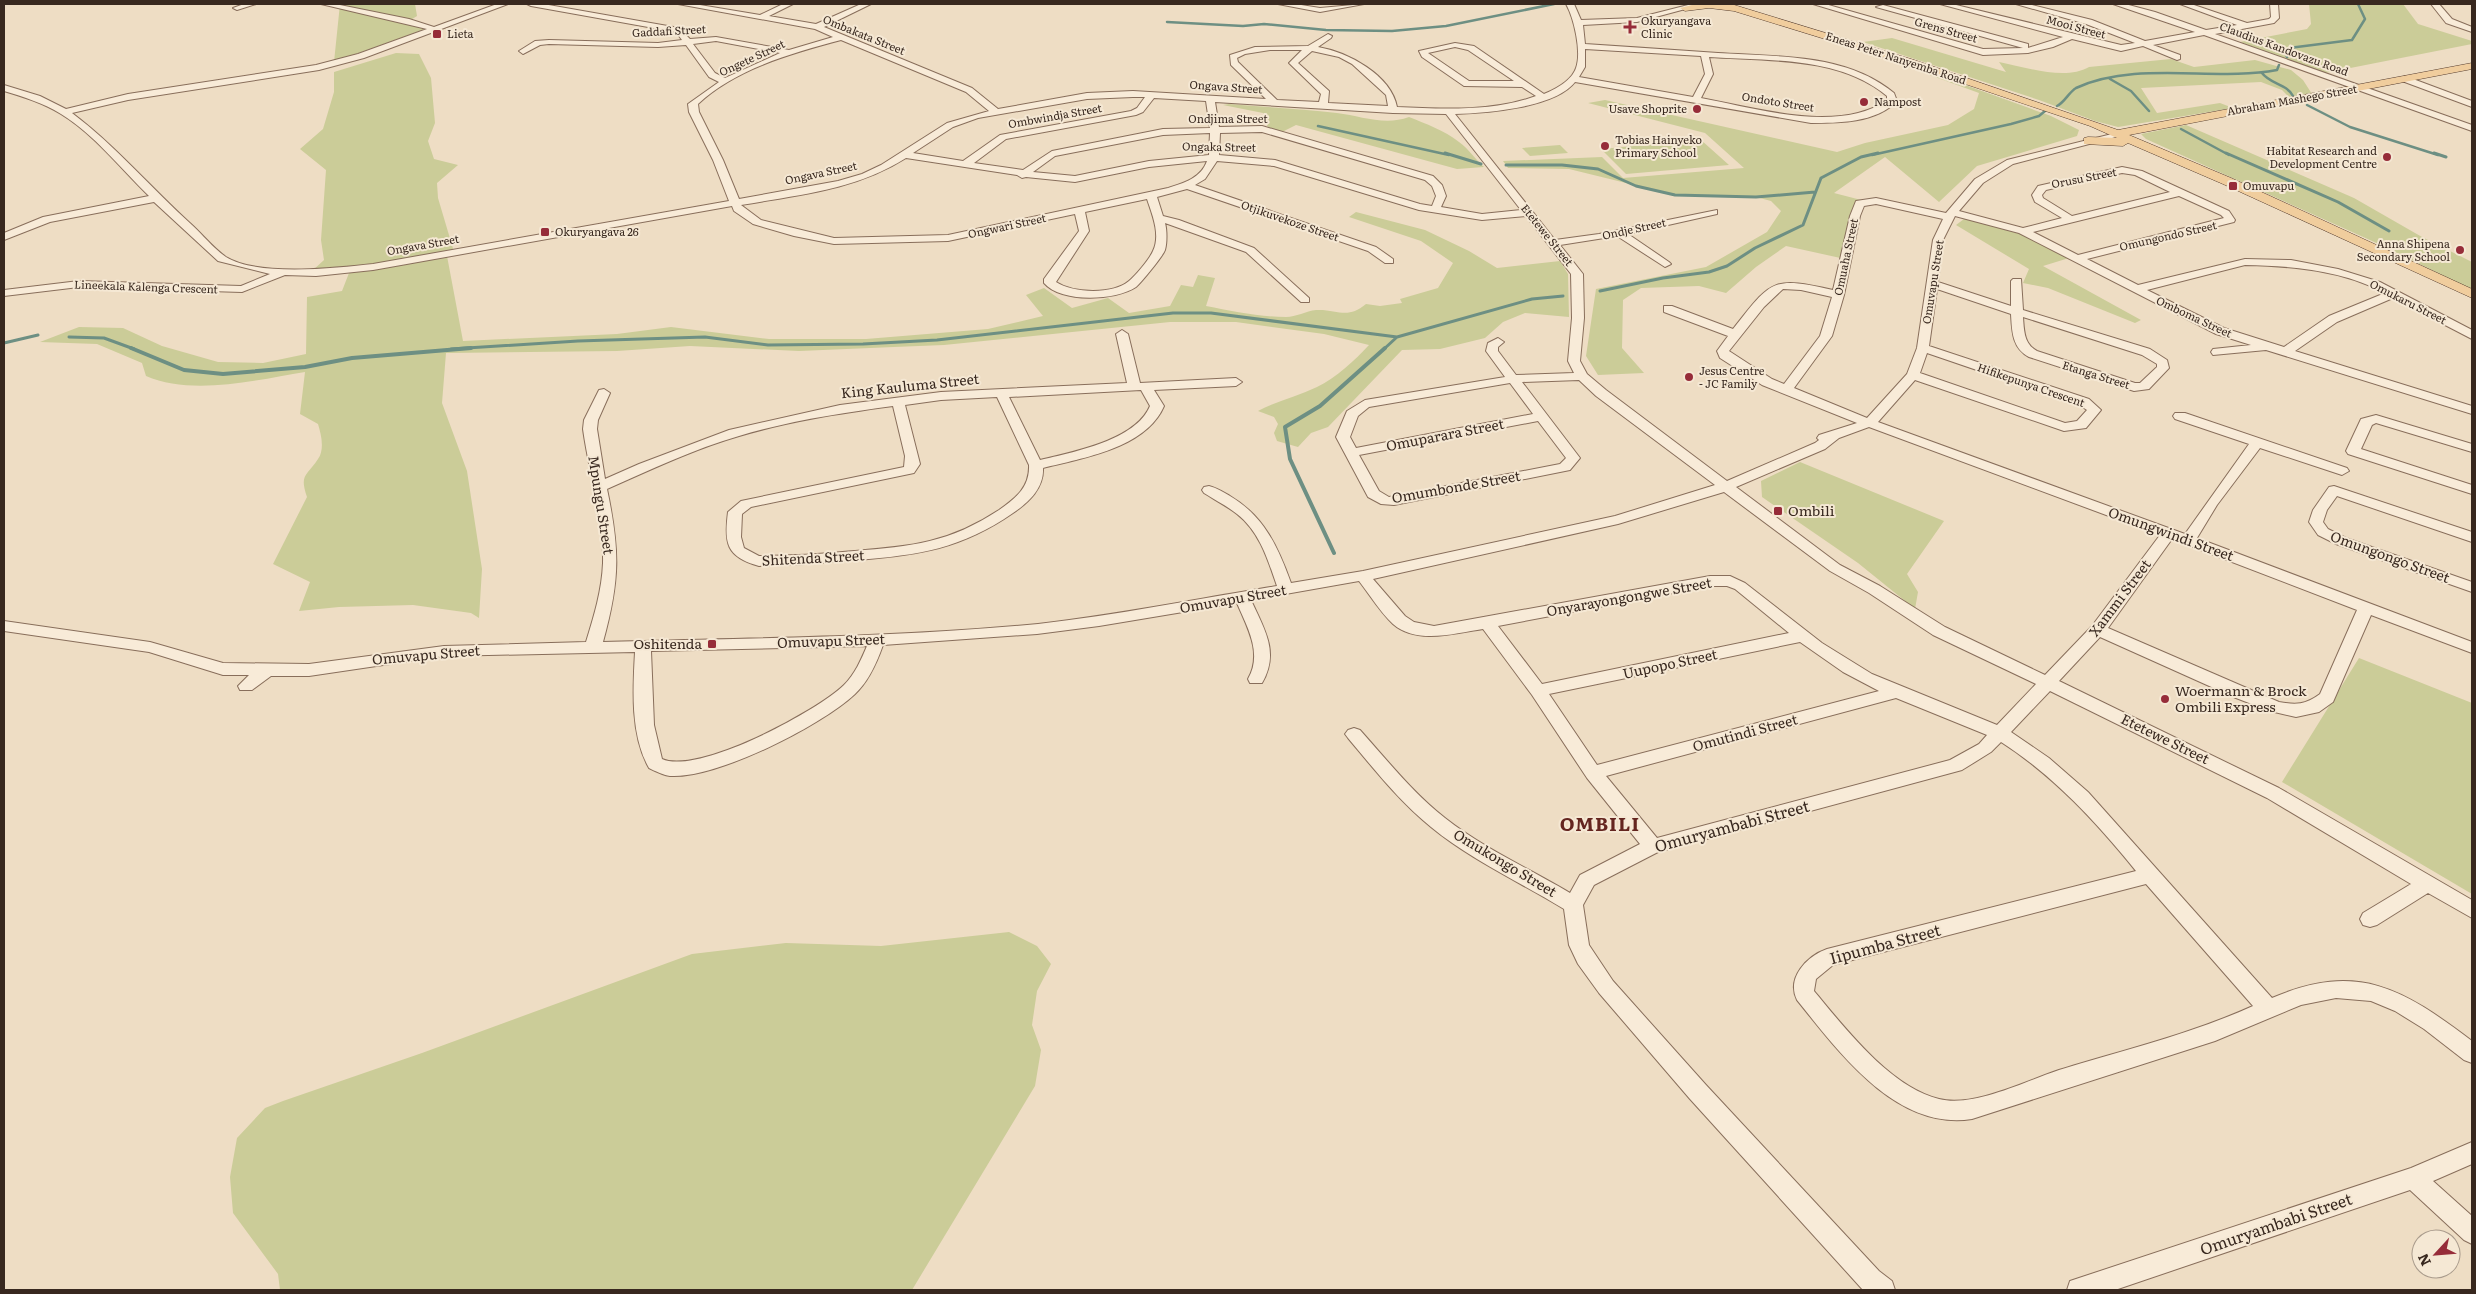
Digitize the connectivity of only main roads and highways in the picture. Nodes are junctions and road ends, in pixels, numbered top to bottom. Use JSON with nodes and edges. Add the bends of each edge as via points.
{"nodes":[{"id":1,"x":1722,"y":4,"type":"edge"},
{"id":2,"x":1687,"y":6,"type":"edge"},
{"id":3,"x":1738,"y":8,"type":"junction"},
{"id":4,"x":2472,"y":66,"type":"edge"},
{"id":5,"x":2070,"y":116,"type":"junction"},
{"id":6,"x":2090,"y":125,"type":"junction"},
{"id":7,"x":2115,"y":134,"type":"junction"},
{"id":8,"x":2147,"y":149,"type":"junction"},
{"id":9,"x":2210,"y":174,"type":"junction"},
{"id":10,"x":2472,"y":294,"type":"edge"}],
"edges":[{"from":1,"to":3,"type":"main road","name":"Eneas Peter Nanyemba Road"},
{"from":2,"to":3,"type":"main road"},
{"from":3,"to":5,"type":"main road","name":"Eneas Peter Nanyemba Road"},
{"from":4,"to":7,"type":"main road","name":"Abraham Mashego Street"},
{"from":5,"to":6,"type":"main road","name":"Eneas Peter Nanyemba Road"},
{"from":5,"to":7,"type":"main road","name":"Eneas Peter Nanyemba Road"},
{"from":6,"to":7,"type":"main road","name":"Eneas Peter Nanyemba Road"},
{"from":6,"to":8,"type":"main road","via":[[2094,134],[2088,141],[2115,140]]},
{"from":7,"to":8,"type":"main road","name":"Eneas Peter Nanyemba Road"},
{"from":7,"to":9,"type":"main road","name":"Eneas Peter Nanyemba Road"},
{"from":8,"to":9,"type":"main road","name":"Eneas Peter Nanyemba Road"},
{"from":9,"to":10,"type":"main road","name":"Eneas Peter Nanyemba Road"}]}
